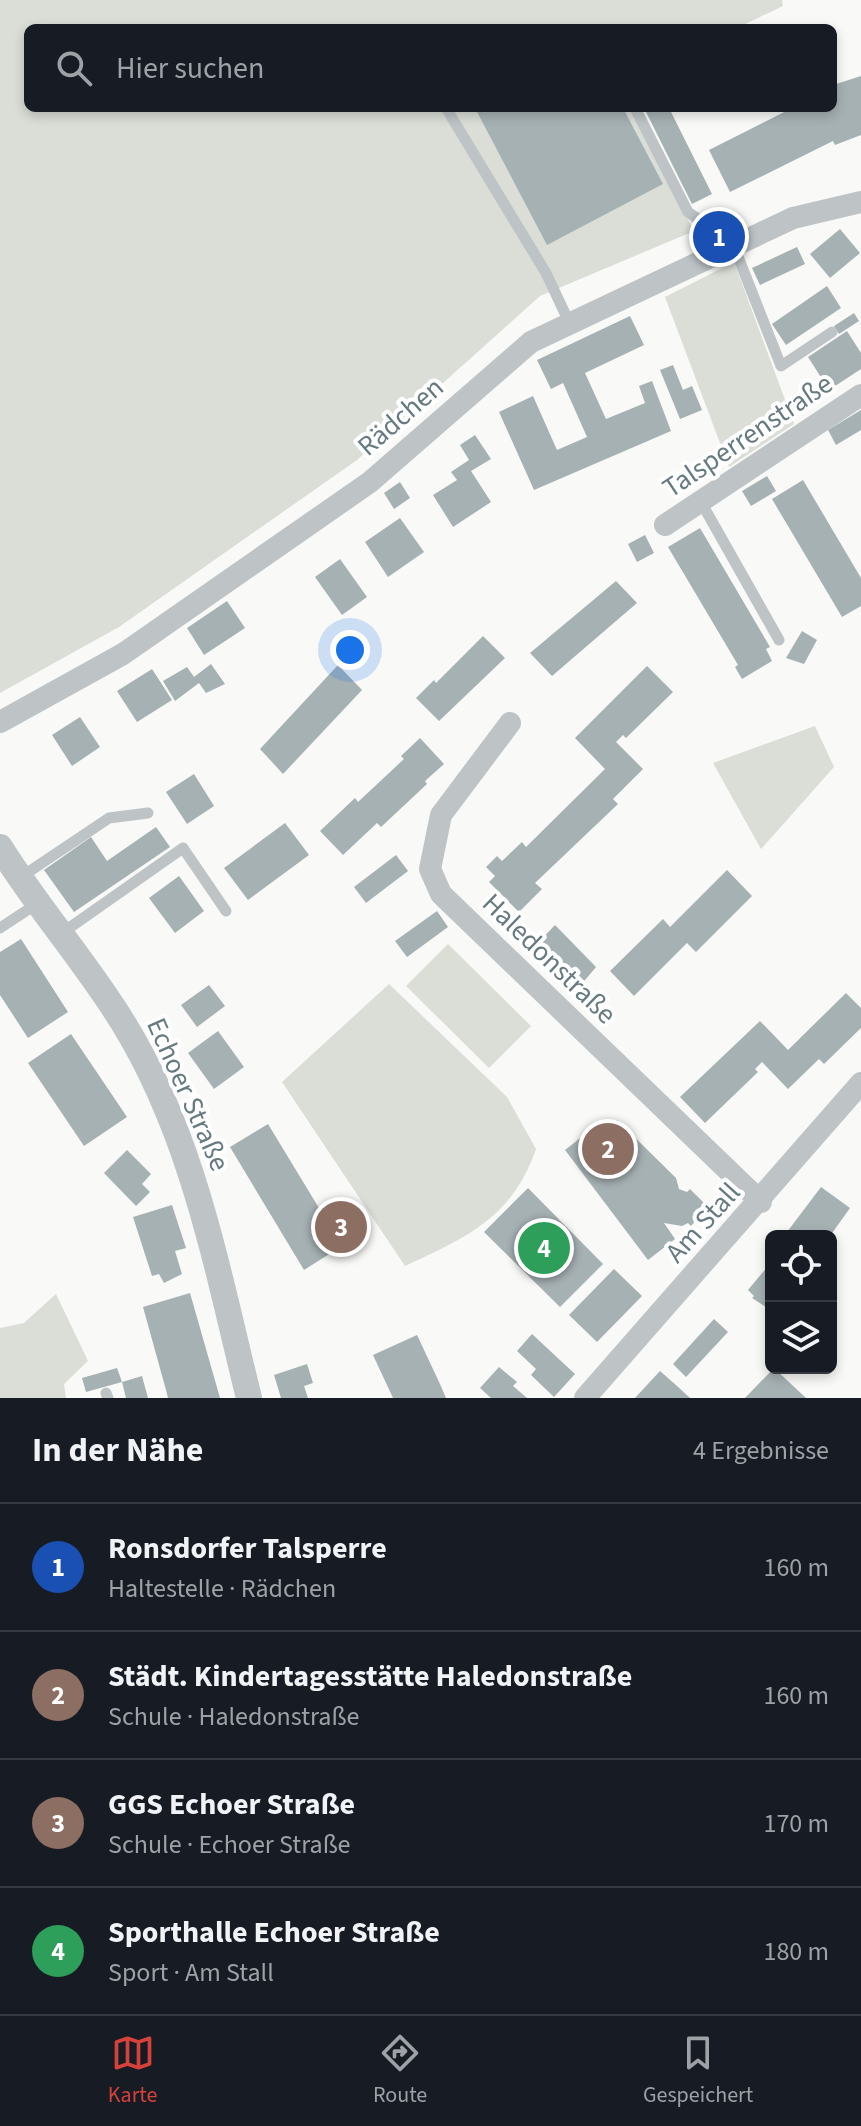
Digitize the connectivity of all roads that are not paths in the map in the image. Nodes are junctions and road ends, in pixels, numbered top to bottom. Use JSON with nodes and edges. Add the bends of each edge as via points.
{"nodes":[{"id":1,"x":448,"y":112,"type":"edge"},
{"id":2,"x":637,"y":112,"type":"edge"},
{"id":3,"x":861,"y":202,"type":"edge"},
{"id":4,"x":733,"y":244,"type":"junction"},
{"id":5,"x":569,"y":322,"type":"junction"},
{"id":6,"x":832,"y":332,"type":"dead end"},
{"id":7,"x":861,"y":395,"type":"edge"},
{"id":8,"x":701,"y":502,"type":"junction"},
{"id":9,"x":665,"y":525,"type":"dead end"},
{"id":10,"x":779,"y":640,"type":"dead end"},
{"id":11,"x":0,"y":722,"type":"edge"},
{"id":12,"x":510,"y":723,"type":"dead end"},
{"id":13,"x":148,"y":813,"type":"dead end"},
{"id":14,"x":0,"y":847,"type":"edge"},
{"id":15,"x":20,"y":878,"type":"junction"},
{"id":16,"x":39,"y":902,"type":"junction"},
{"id":17,"x":226,"y":911,"type":"dead end"},
{"id":18,"x":0,"y":928,"type":"edge"},
{"id":19,"x":62,"y":933,"type":"junction"},
{"id":20,"x":861,"y":1083,"type":"edge"},
{"id":21,"x":761,"y":1202,"type":"junction"},
{"id":22,"x":249,"y":1398,"type":"edge"},
{"id":23,"x":585,"y":1398,"type":"edge"}],
"edges":[{"from":1,"to":5,"type":"lane","via":[[546,273]]},
{"from":2,"to":4,"type":"lane","via":[[688,212]]},
{"from":3,"to":4,"type":"street","name":"Rädchen","via":[[793,218]]},
{"from":4,"to":5,"type":"street","name":"Rädchen"},
{"from":4,"to":6,"type":"lane","via":[[781,366]]},
{"from":5,"to":11,"type":"street","name":"Rädchen","via":[[531,342],[370,482],[123,654]]},
{"from":7,"to":8,"type":"street","name":"Talsperrenstraße"},
{"from":8,"to":9,"type":"street","name":"Talsperrenstraße"},
{"from":8,"to":10,"type":"lane"},
{"from":12,"to":21,"type":"street","name":"Haledonstraße","via":[[441,815],[430,869],[441,894]]},
{"from":13,"to":15,"type":"lane","via":[[109,818]]},
{"from":14,"to":15,"type":"street","name":"Echoer Straße"},
{"from":15,"to":16,"type":"street","name":"Echoer Straße"},
{"from":16,"to":18,"type":"lane"},
{"from":16,"to":19,"type":"street","name":"Echoer Straße"},
{"from":17,"to":19,"type":"lane","via":[[183,848]]},
{"from":19,"to":22,"type":"street","name":"Echoer Straße","via":[[123,1023],[170,1115],[194,1178]]},
{"from":20,"to":21,"type":"street","name":"Am Stall"},
{"from":21,"to":23,"type":"street","name":"Am Stall"}]}
